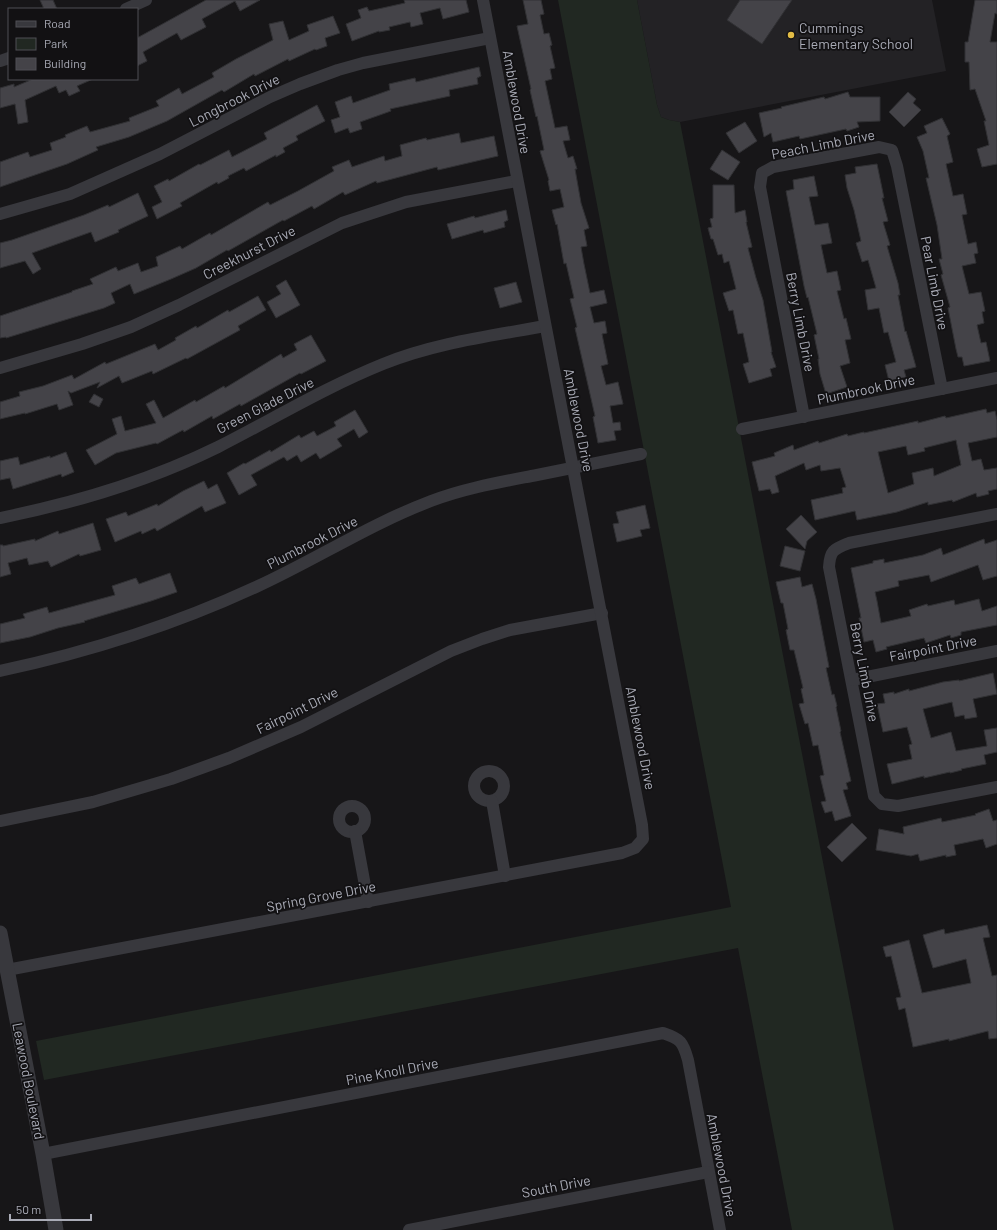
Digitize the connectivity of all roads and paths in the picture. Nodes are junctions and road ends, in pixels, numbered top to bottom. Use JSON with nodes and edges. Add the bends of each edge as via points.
{"nodes":[{"id":1,"x":146,"y":0,"type":"edge"},
{"id":2,"x":483,"y":0,"type":"edge"},
{"id":3,"x":128,"y":8,"type":"edge"},
{"id":4,"x":490,"y":38,"type":"junction"},
{"id":5,"x":516,"y":181,"type":"junction"},
{"id":6,"x":900,"y":183,"type":"joint"},
{"id":7,"x":0,"y":214,"type":"edge"},
{"id":8,"x":769,"y":232,"type":"joint"},
{"id":9,"x":545,"y":326,"type":"junction"},
{"id":10,"x":0,"y":368,"type":"edge"},
{"id":11,"x":997,"y":378,"type":"edge"},
{"id":12,"x":942,"y":389,"type":"junction"},
{"id":13,"x":804,"y":417,"type":"junction"},
{"id":14,"x":742,"y":429,"type":"dead end"},
{"id":15,"x":641,"y":454,"type":"dead end"},
{"id":16,"x":573,"y":468,"type":"junction"},
{"id":17,"x":997,"y":514,"type":"edge"},
{"id":18,"x":0,"y":518,"type":"edge"},
{"id":19,"x":602,"y":613,"type":"junction"},
{"id":20,"x":997,"y":651,"type":"edge"},
{"id":21,"x":0,"y":671,"type":"edge"},
{"id":22,"x":852,"y":680,"type":"junction"},
{"id":23,"x":997,"y":787,"type":"edge"},
{"id":24,"x":492,"y":801,"type":"dead end"},
{"id":25,"x":0,"y":821,"type":"edge"},
{"id":26,"x":355,"y":831,"type":"dead end"},
{"id":27,"x":638,"y":844,"type":"joint"},
{"id":28,"x":505,"y":876,"type":"junction"},
{"id":29,"x":368,"y":902,"type":"junction"},
{"id":30,"x":0,"y":933,"type":"edge"},
{"id":31,"x":7,"y":970,"type":"junction"},
{"id":32,"x":696,"y":1105,"type":"joint"},
{"id":33,"x":43,"y":1154,"type":"junction"},
{"id":34,"x":708,"y":1172,"type":"junction"},
{"id":35,"x":56,"y":1230,"type":"edge"},
{"id":36,"x":409,"y":1230,"type":"edge"},
{"id":37,"x":720,"y":1230,"type":"edge"}],
"edges":[{"from":1,"to":3,"type":"street"},
{"from":2,"to":4,"type":"street","name":"Amblewood Drive"},
{"from":4,"to":5,"type":"street","name":"Amblewood Drive"},
{"from":4,"to":7,"type":"street","name":"Longbrook Drive","via":[[338,70],[270,97],[160,154],[70,194]]},
{"from":5,"to":9,"type":"street","name":"Amblewood Drive"},
{"from":5,"to":10,"type":"street","name":"Creekhurst Drive","via":[[406,202],[342,223],[131,327]]},
{"from":6,"to":8,"type":"street","name":"Peach Limb Drive","via":[[892,150],[879,147],[773,167],[762,173],[760,187]]},
{"from":6,"to":12,"type":"street","name":"Pear Limb Drive"},
{"from":8,"to":13,"type":"street","name":"Berry Limb Drive"},
{"from":9,"to":16,"type":"street","name":"Amblewood Drive"},
{"from":9,"to":18,"type":"street","name":"Green Glade Drive","via":[[413,353],[349,379],[178,465],[92,496]]},
{"from":11,"to":12,"type":"street","name":"Plumbrook Drive"},
{"from":12,"to":13,"type":"street","name":"Plumbrook Drive"},
{"from":13,"to":14,"type":"street","name":"Plumbrook Drive"},
{"from":15,"to":16,"type":"street","name":"Plumbrook Drive"},
{"from":16,"to":19,"type":"street","name":"Amblewood Drive"},
{"from":16,"to":21,"type":"street","name":"Plumbrook Drive","via":[[471,488],[431,501],[392,518],[255,588],[191,616],[119,641]]},
{"from":17,"to":22,"type":"street","name":"Berry Limb Drive","via":[[849,543],[837,548],[830,556],[829,567]]},
{"from":19,"to":25,"type":"street","name":"Fairpoint Drive","via":[[510,630],[482,639],[451,651],[301,726],[228,758],[171,779],[93,802]]},
{"from":19,"to":27,"type":"street","name":"Amblewood Drive","via":[[642,825],[643,839]]},
{"from":20,"to":22,"type":"street","name":"Fairpoint Drive"},
{"from":22,"to":23,"type":"street","name":"Berry Limb Drive","via":[[874,796],[882,804],[898,806]]},
{"from":24,"to":28,"type":"street"},
{"from":26,"to":29,"type":"street"},
{"from":27,"to":28,"type":"street","name":"Spring Grove Drive","via":[[622,854]]},
{"from":28,"to":29,"type":"street","name":"Spring Grove Drive"},
{"from":29,"to":31,"type":"street","name":"Spring Grove Drive"},
{"from":30,"to":31,"type":"street","name":"Leawood Boulevard"},
{"from":31,"to":33,"type":"street","name":"Leawood Boulevard"},
{"from":32,"to":33,"type":"street","name":"Pine Knoll Drive","via":[[684,1047],[677,1038],[663,1033]]},
{"from":32,"to":34,"type":"street","name":"Amblewood Drive"},
{"from":33,"to":35,"type":"street","name":"Leawood Boulevard"},
{"from":34,"to":36,"type":"street","name":"South Drive"},
{"from":34,"to":37,"type":"street","name":"Amblewood Drive"}]}
